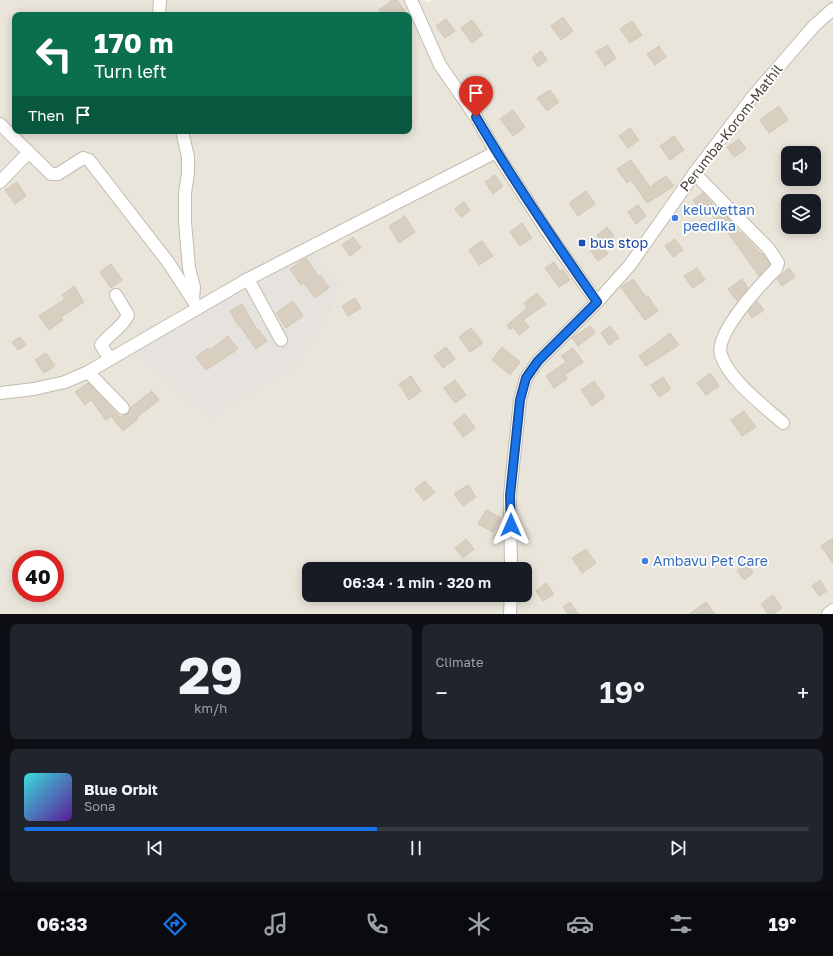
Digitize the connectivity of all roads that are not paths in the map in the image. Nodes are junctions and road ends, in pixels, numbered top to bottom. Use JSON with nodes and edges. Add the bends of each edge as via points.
{"nodes":[{"id":1,"x":160,"y":0,"type":"edge"},
{"id":2,"x":411,"y":0,"type":"edge"},
{"id":3,"x":833,"y":9,"type":"edge"},
{"id":4,"x":159,"y":12,"type":"edge"},
{"id":5,"x":0,"y":124,"type":"edge"},
{"id":6,"x":183,"y":134,"type":"edge"},
{"id":7,"x":28,"y":152,"type":"junction"},
{"id":8,"x":496,"y":152,"type":"junction"},
{"id":9,"x":694,"y":173,"type":"junction"},
{"id":10,"x":0,"y":182,"type":"edge"},
{"id":11,"x":248,"y":279,"type":"junction"},
{"id":12,"x":116,"y":294,"type":"dead end"},
{"id":13,"x":597,"y":302,"type":"junction"},
{"id":14,"x":195,"y":304,"type":"junction"},
{"id":15,"x":281,"y":340,"type":"dead end"},
{"id":16,"x":110,"y":359,"type":"junction"},
{"id":17,"x":88,"y":372,"type":"junction"},
{"id":18,"x":0,"y":393,"type":"edge"},
{"id":19,"x":124,"y":408,"type":"dead end"},
{"id":20,"x":783,"y":423,"type":"dead end"},
{"id":21,"x":511,"y":562,"type":"edge"},
{"id":22,"x":511,"y":602,"type":"edge"},
{"id":23,"x":833,"y":610,"type":"edge"},
{"id":24,"x":510,"y":614,"type":"edge"},
{"id":25,"x":828,"y":614,"type":"edge"}],
"edges":[{"from":1,"to":4,"type":"street"},
{"from":2,"to":8,"type":"street","via":[[440,65],[476,117]]},
{"from":3,"to":9,"type":"street","name":"Perumba-Korom-Mathil","via":[[814,26],[754,95]]},
{"from":5,"to":7,"type":"street"},
{"from":6,"to":14,"type":"street","via":[[188,157],[185,222]]},
{"from":7,"to":10,"type":"street"},
{"from":7,"to":14,"type":"street","via":[[51,174],[58,174],[83,158],[89,160],[168,262]]},
{"from":8,"to":11,"type":"street"},
{"from":8,"to":13,"type":"street"},
{"from":9,"to":13,"type":"street","name":"Perumba-Korom-Mathil","via":[[630,265]]},
{"from":9,"to":20,"type":"street","via":[[769,249],[778,263],[776,270],[745,302],[721,341],[720,354],[739,383]]},
{"from":11,"to":14,"type":"street"},
{"from":11,"to":15,"type":"street"},
{"from":12,"to":16,"type":"street","via":[[128,315],[101,345]]},
{"from":13,"to":21,"type":"street","name":"Perumba-Korom-Mathil","via":[[538,361],[526,378],[520,400],[510,496]]},
{"from":14,"to":16,"type":"street"},
{"from":16,"to":17,"type":"street"},
{"from":17,"to":18,"type":"street","via":[[65,382]]},
{"from":17,"to":19,"type":"street"},
{"from":22,"to":24,"type":"street"},
{"from":23,"to":25,"type":"street"}]}
